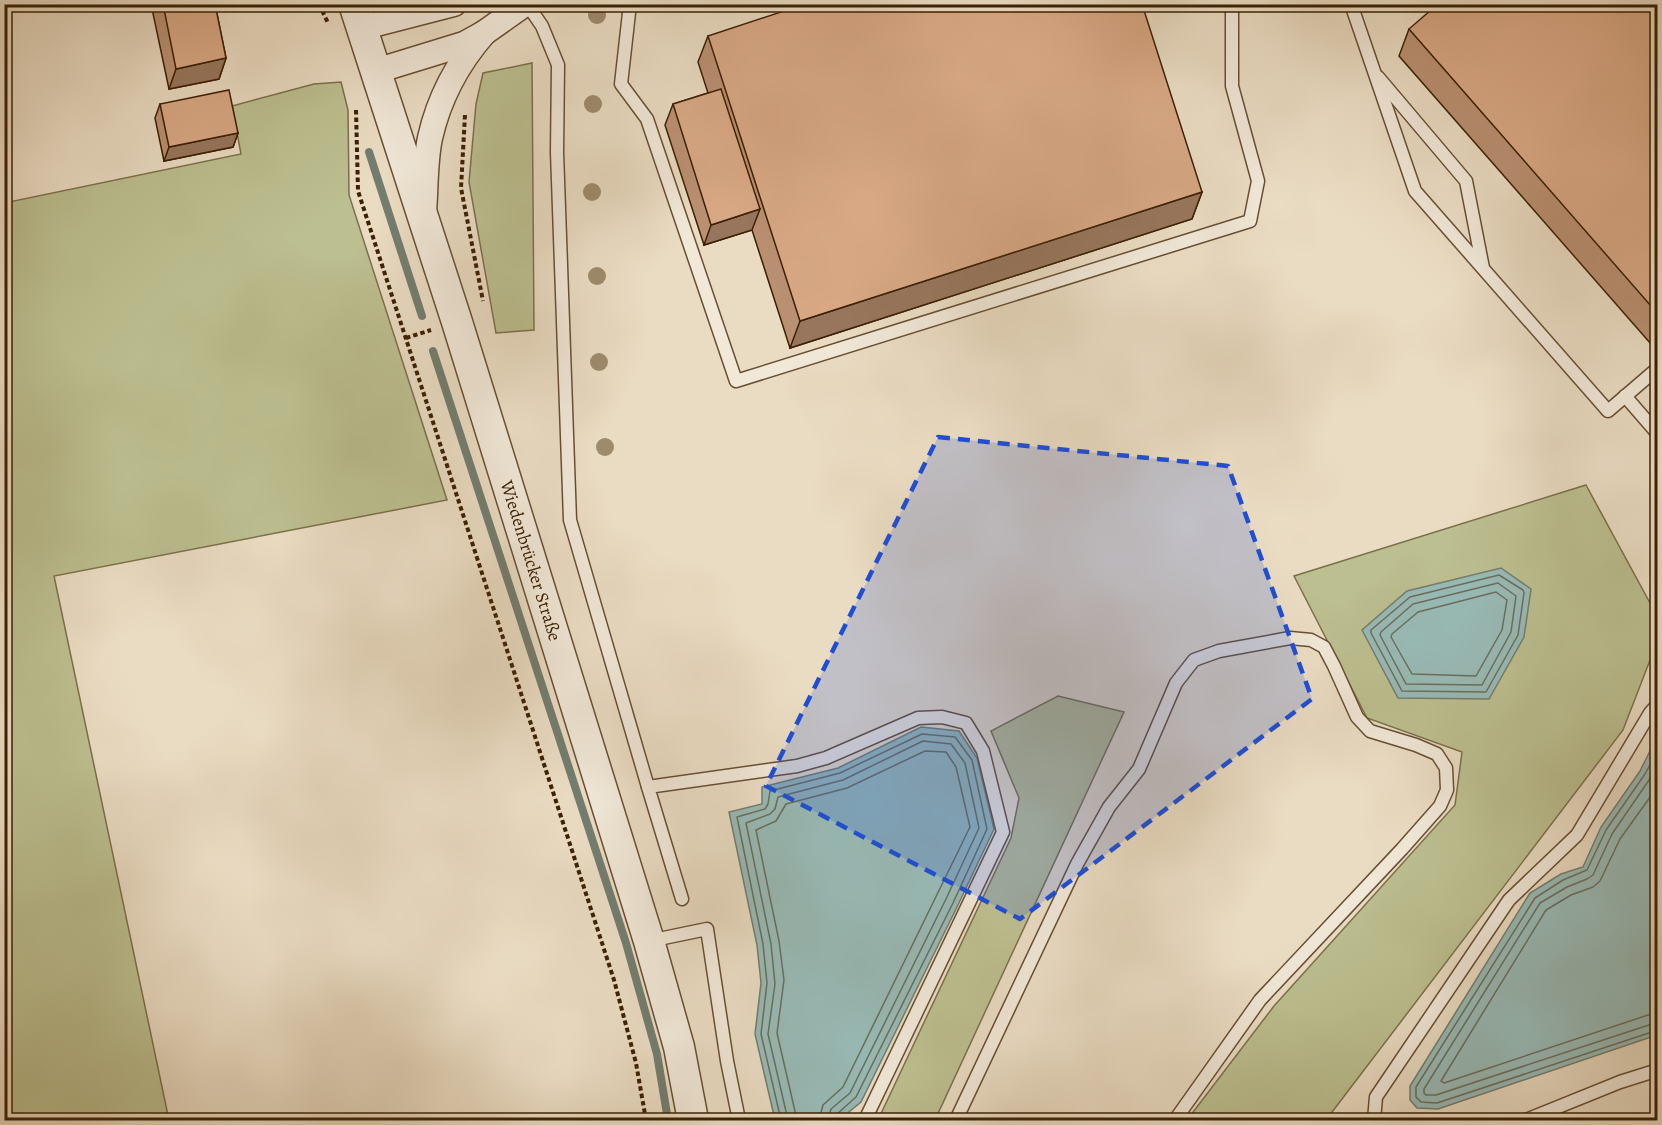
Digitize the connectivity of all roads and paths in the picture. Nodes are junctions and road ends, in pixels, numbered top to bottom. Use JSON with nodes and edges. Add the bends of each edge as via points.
{"nodes":[{"id":1,"x":319,"y":4,"type":"edge"},
{"id":2,"x":454,"y":4,"type":"edge"},
{"id":3,"x":526,"y":4,"type":"edge"},
{"id":4,"x":630,"y":4,"type":"edge"},
{"id":5,"x":1232,"y":4,"type":"edge"},
{"id":6,"x":1351,"y":4,"type":"edge"},
{"id":7,"x":358,"y":16,"type":"edge"},
{"id":8,"x":332,"y":33,"type":"dead end"},
{"id":9,"x":484,"y":33,"type":"junction"},
{"id":10,"x":376,"y":71,"type":"junction"},
{"id":11,"x":1373,"y":71,"type":"junction"},
{"id":12,"x":448,"y":85,"type":"junction"},
{"id":13,"x":356,"y":106,"type":"dead end"},
{"id":14,"x":423,"y":217,"type":"junction"},
{"id":15,"x":1483,"y":268,"type":"junction"},
{"id":16,"x":457,"y":322,"type":"junction"},
{"id":17,"x":406,"y":338,"type":"junction"},
{"id":18,"x":1658,"y":368,"type":"edge"},
{"id":19,"x":1625,"y":396,"type":"junction"},
{"id":20,"x":1658,"y":434,"type":"edge"},
{"id":21,"x":1658,"y":704,"type":"edge"},
{"id":22,"x":648,"y":787,"type":"junction"},
{"id":23,"x":682,"y":899,"type":"dead end"},
{"id":24,"x":649,"y":941,"type":"junction"},
{"id":25,"x":1658,"y":1070,"type":"edge"},
{"id":26,"x":646,"y":1120,"type":"edge"},
{"id":27,"x":693,"y":1120,"type":"edge"},
{"id":28,"x":740,"y":1120,"type":"edge"},
{"id":29,"x":865,"y":1120,"type":"edge"},
{"id":30,"x":956,"y":1120,"type":"edge"},
{"id":31,"x":1175,"y":1120,"type":"edge"},
{"id":32,"x":1374,"y":1120,"type":"edge"},
{"id":33,"x":1526,"y":1120,"type":"edge"}],
"edges":[{"from":1,"to":8,"type":"path"},
{"from":2,"to":7,"type":"street"},
{"from":3,"to":9,"type":"street"},
{"from":3,"to":22,"type":"lane","via":[[542,26],[558,64],[557,152],[570,520]]},
{"from":4,"to":5,"type":"lane","via":[[621,84],[646,119],[736,381],[1250,221],[1258,181],[1232,86]]},
{"from":6,"to":11,"type":"lane"},
{"from":7,"to":10,"type":"street","name":"Wiedenbrücker Straße"},
{"from":9,"to":10,"type":"street","via":[[464,44]]},
{"from":9,"to":12,"type":"street","via":[[465,55]]},
{"from":10,"to":14,"type":"street","name":"Wiedenbrücker Straße"},
{"from":11,"to":15,"type":"lane","via":[[1414,191]]},
{"from":11,"to":15,"type":"lane","via":[[1466,181]]},
{"from":12,"to":14,"type":"street","via":[[430,139]]},
{"from":12,"to":16,"type":"path","via":[[461,90],[465,104],[461,188],[483,302],[478,315]]},
{"from":13,"to":17,"type":"path","via":[[358,191]]},
{"from":14,"to":16,"type":"street","name":"Wiedenbrücker Straße"},
{"from":15,"to":19,"type":"lane","via":[[1608,411]]},
{"from":16,"to":17,"type":"path"},
{"from":16,"to":24,"type":"street","name":"Wiedenbrücker Straße"},
{"from":17,"to":26,"type":"path","via":[[614,980]]},
{"from":18,"to":19,"type":"lane"},
{"from":19,"to":20,"type":"lane"},
{"from":21,"to":32,"type":"lane","via":[[1577,836],[1509,900],[1376,1097]]},
{"from":22,"to":23,"type":"lane"},
{"from":22,"to":29,"type":"lane","via":[[797,766],[826,758],[918,718],[942,717],[966,723],[983,751],[1003,832]]},
{"from":24,"to":27,"type":"street","name":"Wiedenbrücker Straße","via":[[679,1047]]},
{"from":24,"to":28,"type":"lane","via":[[707,930]]},
{"from":25,"to":33,"type":"lane"},
{"from":30,"to":31,"type":"lane","via":[[1077,864],[1109,807],[1139,769],[1176,683],[1194,660],[1219,651],[1290,638],[1311,640],[1324,647],[1357,717],[1370,731],[1437,754],[1446,768],[1447,790],[1440,806],[1402,849],[1260,1000]]}]}
